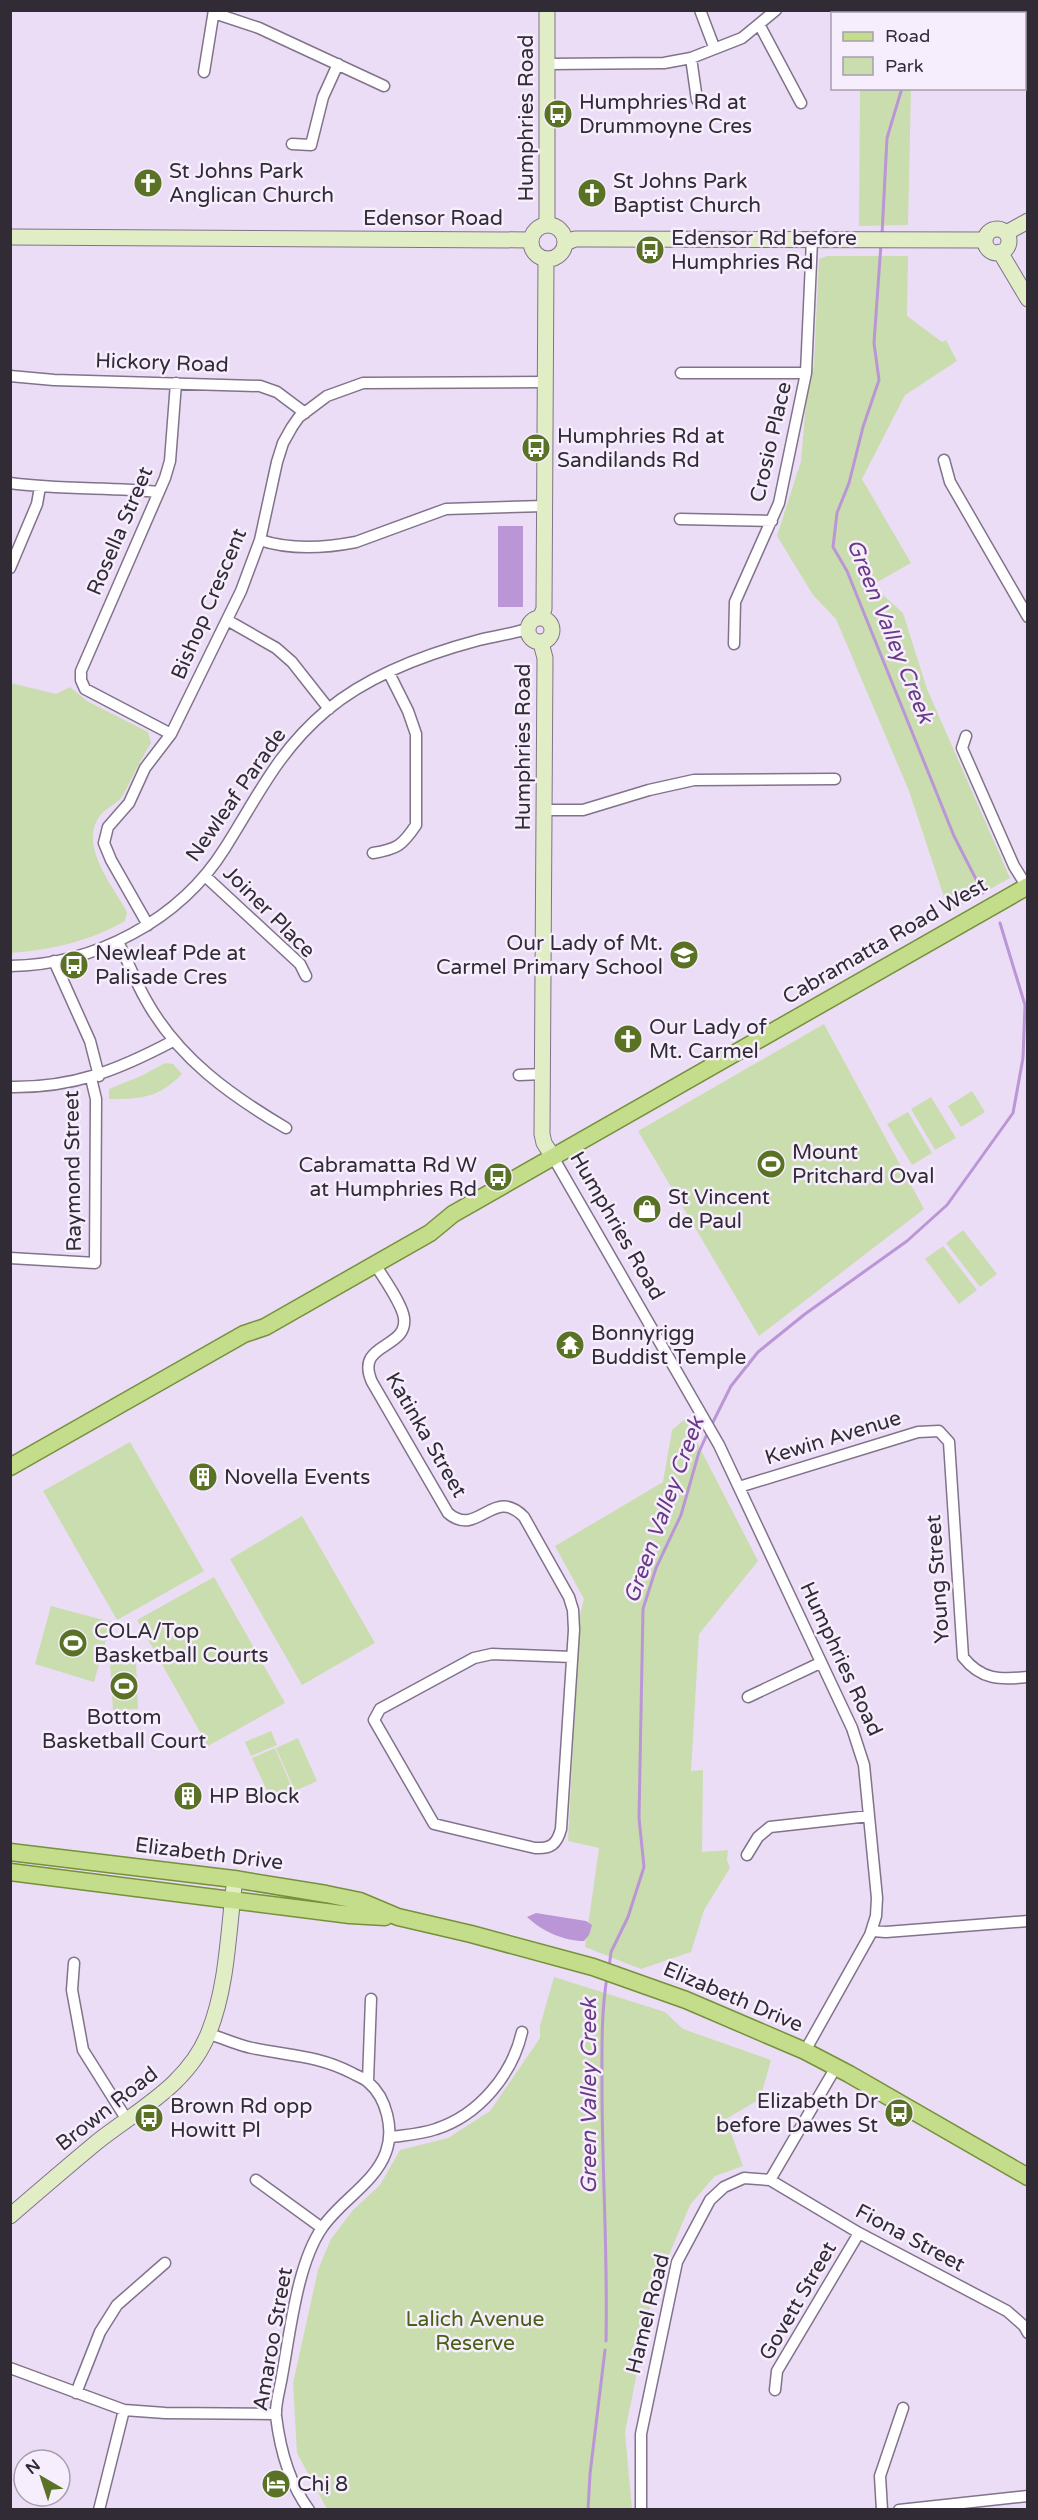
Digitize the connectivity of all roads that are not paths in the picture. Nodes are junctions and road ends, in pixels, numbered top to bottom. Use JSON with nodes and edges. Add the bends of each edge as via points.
{"nodes":[{"id":1,"x":547,"y":10,"type":"edge"},
{"id":2,"x":700,"y":10,"type":"edge"},
{"id":3,"x":776,"y":10,"type":"edge"},
{"id":4,"x":214,"y":12,"type":"edge"},
{"id":5,"x":759,"y":24,"type":"junction"},
{"id":6,"x":714,"y":47,"type":"junction"},
{"id":7,"x":691,"y":58,"type":"junction"},
{"id":8,"x":338,"y":64,"type":"junction"},
{"id":9,"x":548,"y":64,"type":"junction"},
{"id":10,"x":204,"y":72,"type":"dead end"},
{"id":11,"x":384,"y":86,"type":"dead end"},
{"id":12,"x":697,"y":100,"type":"dead end"},
{"id":13,"x":801,"y":103,"type":"dead end"},
{"id":14,"x":292,"y":144,"type":"dead end"},
{"id":15,"x":1028,"y":221,"type":"edge"},
{"id":16,"x":548,"y":225,"type":"junction"},
{"id":17,"x":1006,"y":233,"type":"junction"},
{"id":18,"x":10,"y":237,"type":"edge"},
{"id":19,"x":531,"y":240,"type":"junction"},
{"id":20,"x":812,"y":240,"type":"junction"},
{"id":21,"x":985,"y":240,"type":"junction"},
{"id":22,"x":565,"y":243,"type":"junction"},
{"id":23,"x":1000,"y":252,"type":"junction"},
{"id":24,"x":546,"y":259,"type":"junction"},
{"id":25,"x":1028,"y":298,"type":"edge"},
{"id":26,"x":681,"y":373,"type":"dead end"},
{"id":27,"x":806,"y":373,"type":"junction"},
{"id":28,"x":10,"y":376,"type":"edge"},
{"id":29,"x":546,"y":381,"type":"junction"},
{"id":30,"x":176,"y":383,"type":"junction"},
{"id":31,"x":305,"y":413,"type":"junction"},
{"id":32,"x":944,"y":460,"type":"dead end"},
{"id":33,"x":10,"y":483,"type":"edge"},
{"id":34,"x":40,"y":487,"type":"junction"},
{"id":35,"x":159,"y":492,"type":"junction"},
{"id":36,"x":544,"y":506,"type":"junction"},
{"id":37,"x":680,"y":519,"type":"dead end"},
{"id":38,"x":772,"y":521,"type":"junction"},
{"id":39,"x":260,"y":540,"type":"junction"},
{"id":40,"x":10,"y":568,"type":"edge"},
{"id":41,"x":1028,"y":617,"type":"edge"},
{"id":42,"x":540,"y":618,"type":"junction"},
{"id":43,"x":227,"y":620,"type":"junction"},
{"id":44,"x":528,"y":629,"type":"junction"},
{"id":45,"x":541,"y":643,"type":"junction"},
{"id":46,"x":734,"y":644,"type":"dead end"},
{"id":47,"x":389,"y":672,"type":"junction"},
{"id":48,"x":329,"y":709,"type":"junction"},
{"id":49,"x":171,"y":734,"type":"junction"},
{"id":50,"x":966,"y":736,"type":"dead end"},
{"id":51,"x":835,"y":779,"type":"dead end"},
{"id":52,"x":544,"y":810,"type":"junction"},
{"id":53,"x":373,"y":854,"type":"dead end"},
{"id":54,"x":205,"y":876,"type":"junction"},
{"id":55,"x":1027,"y":887,"type":"edge"},
{"id":56,"x":148,"y":925,"type":"junction"},
{"id":57,"x":118,"y":942,"type":"junction"},
{"id":58,"x":54,"y":961,"type":"junction"},
{"id":59,"x":10,"y":966,"type":"edge"},
{"id":60,"x":306,"y":976,"type":"dead end"},
{"id":61,"x":173,"y":1041,"type":"junction"},
{"id":62,"x":543,"y":1074,"type":"junction"},
{"id":63,"x":519,"y":1075,"type":"dead end"},
{"id":64,"x":95,"y":1077,"type":"junction"},
{"id":65,"x":10,"y":1087,"type":"edge"},
{"id":66,"x":286,"y":1128,"type":"dead end"},
{"id":67,"x":553,"y":1157,"type":"junction"},
{"id":68,"x":453,"y":1214,"type":"junction"},
{"id":69,"x":10,"y":1258,"type":"edge"},
{"id":70,"x":375,"y":1264,"type":"junction"},
{"id":71,"x":244,"y":1334,"type":"junction"},
{"id":72,"x":939,"y":1431,"type":"joint"},
{"id":73,"x":10,"y":1467,"type":"edge"},
{"id":74,"x":739,"y":1487,"type":"junction"},
{"id":75,"x":572,"y":1657,"type":"junction"},
{"id":76,"x":820,"y":1663,"type":"junction"},
{"id":77,"x":1028,"y":1677,"type":"edge"},
{"id":78,"x":748,"y":1697,"type":"dead end"},
{"id":79,"x":869,"y":1815,"type":"junction"},
{"id":80,"x":10,"y":1852,"type":"edge"},
{"id":81,"x":747,"y":1855,"type":"dead end"},
{"id":82,"x":10,"y":1872,"type":"edge"},
{"id":83,"x":235,"y":1880,"type":"junction"},
{"id":84,"x":232,"y":1899,"type":"junction"},
{"id":85,"x":398,"y":1917,"type":"junction"},
{"id":86,"x":1028,"y":1921,"type":"edge"},
{"id":87,"x":872,"y":1931,"type":"junction"},
{"id":88,"x":74,"y":1964,"type":"dead end"},
{"id":89,"x":371,"y":1999,"type":"dead end"},
{"id":90,"x":522,"y":2032,"type":"dead end"},
{"id":91,"x":209,"y":2034,"type":"junction"},
{"id":92,"x":805,"y":2051,"type":"junction"},
{"id":93,"x":836,"y":2067,"type":"junction"},
{"id":94,"x":368,"y":2081,"type":"junction"},
{"id":95,"x":127,"y":2120,"type":"junction"},
{"id":96,"x":390,"y":2137,"type":"junction"},
{"id":97,"x":1028,"y":2177,"type":"edge"},
{"id":98,"x":256,"y":2180,"type":"dead end"},
{"id":99,"x":770,"y":2180,"type":"junction"},
{"id":100,"x":10,"y":2216,"type":"edge"},
{"id":101,"x":322,"y":2228,"type":"junction"},
{"id":102,"x":859,"y":2233,"type":"junction"},
{"id":103,"x":165,"y":2263,"type":"dead end"},
{"id":104,"x":1028,"y":2333,"type":"edge"},
{"id":105,"x":10,"y":2368,"type":"edge"},
{"id":106,"x":775,"y":2390,"type":"dead end"},
{"id":107,"x":76,"y":2393,"type":"junction"},
{"id":108,"x":903,"y":2408,"type":"dead end"},
{"id":109,"x":124,"y":2410,"type":"junction"},
{"id":110,"x":276,"y":2414,"type":"junction"},
{"id":111,"x":1028,"y":2496,"type":"edge"},
{"id":112,"x":99,"y":2510,"type":"edge"},
{"id":113,"x":309,"y":2510,"type":"edge"},
{"id":114,"x":641,"y":2510,"type":"edge"},
{"id":115,"x":882,"y":2510,"type":"edge"},
{"id":116,"x":900,"y":2510,"type":"edge"}],
"edges":[{"from":1,"to":9,"type":"street","name":"Humphries Road"},
{"from":2,"to":6,"type":"street"},
{"from":3,"to":5,"type":"street"},
{"from":4,"to":8,"type":"street"},
{"from":4,"to":10,"type":"street"},
{"from":5,"to":6,"type":"street","via":[[742,38]]},
{"from":5,"to":13,"type":"street"},
{"from":6,"to":7,"type":"street"},
{"from":7,"to":9,"type":"street","via":[[664,63]]},
{"from":7,"to":12,"type":"street"},
{"from":8,"to":11,"type":"street"},
{"from":8,"to":14,"type":"street","via":[[323,97],[311,145]]},
{"from":9,"to":16,"type":"street","name":"Humphries Road"},
{"from":15,"to":17,"type":"street"},
{"from":16,"to":19,"type":"street","name":"Edensor Road","via":[[536,229]]},
{"from":16,"to":22,"type":"street","via":[[558,228]]},
{"from":17,"to":21,"type":"street","via":[[995,229]]},
{"from":17,"to":23,"type":"street","via":[[1008,244]]},
{"from":18,"to":19,"type":"street","name":"Edensor Road"},
{"from":19,"to":24,"type":"street","name":"Edensor Road","via":[[533,251]]},
{"from":20,"to":21,"type":"street"},
{"from":20,"to":22,"type":"street","via":[[575,239]]},
{"from":20,"to":27,"type":"street","name":"Crosio Place"},
{"from":21,"to":23,"type":"street","via":[[989,250]]},
{"from":22,"to":24,"type":"street","via":[[558,255]]},
{"from":23,"to":25,"type":"street"},
{"from":24,"to":29,"type":"street"},
{"from":26,"to":27,"type":"street"},
{"from":27,"to":38,"type":"street","name":"Crosio Place"},
{"from":28,"to":30,"type":"street","name":"Hickory Road"},
{"from":29,"to":31,"type":"street","name":"Bishop Crescent","via":[[363,383],[327,396]]},
{"from":29,"to":36,"type":"street"},
{"from":30,"to":31,"type":"street","name":"Hickory Road","via":[[260,386],[283,396]]},
{"from":30,"to":35,"type":"street","name":"Rosella Street","via":[[170,461]]},
{"from":31,"to":39,"type":"street","name":"Bishop Crescent","via":[[283,443]]},
{"from":32,"to":41,"type":"street","via":[[950,482]]},
{"from":33,"to":34,"type":"street"},
{"from":34,"to":35,"type":"street"},
{"from":34,"to":40,"type":"street","via":[[37,504]]},
{"from":35,"to":49,"type":"street","name":"Rosella Street","via":[[81,671],[81,680],[85,688]]},
{"from":36,"to":39,"type":"street","via":[[446,509],[342,545],[286,546]]},
{"from":36,"to":42,"type":"street","via":[[544,609]]},
{"from":37,"to":38,"type":"street"},
{"from":38,"to":46,"type":"street","name":"Crosio Place","via":[[735,602]]},
{"from":39,"to":43,"type":"street","name":"Bishop Crescent"},
{"from":42,"to":44,"type":"street","via":[[531,622]]},
{"from":42,"to":45,"type":"street","via":[[550,623],[552,631],[550,638]]},
{"from":43,"to":48,"type":"street","via":[[276,648]]},
{"from":43,"to":49,"type":"street","name":"Bishop Crescent"},
{"from":44,"to":45,"type":"street","via":[[532,640]]},
{"from":44,"to":47,"type":"street","name":"Newleaf Parade","via":[[429,656]]},
{"from":45,"to":52,"type":"street","name":"Humphries Road"},
{"from":47,"to":48,"type":"street","name":"Newleaf Parade"},
{"from":47,"to":53,"type":"street","via":[[416,735],[416,825],[393,850]]},
{"from":48,"to":54,"type":"street","name":"Newleaf Parade","via":[[287,749]]},
{"from":49,"to":56,"type":"street","name":"Bishop Crescent","via":[[145,768],[129,803],[108,827],[104,843]]},
{"from":50,"to":55,"type":"street","via":[[962,748]]},
{"from":51,"to":52,"type":"street","via":[[693,780],[583,810]]},
{"from":52,"to":62,"type":"street","name":"Humphries Road"},
{"from":54,"to":56,"type":"street","name":"Newleaf Parade","via":[[176,905]]},
{"from":54,"to":60,"type":"street","name":"Joiner Place","via":[[300,964]]},
{"from":55,"to":67,"type":"main road","name":"Cabramatta Road West"},
{"from":56,"to":57,"type":"street","name":"Newleaf Parade"},
{"from":57,"to":58,"type":"street","name":"Newleaf Parade"},
{"from":57,"to":61,"type":"street","via":[[145,999]]},
{"from":58,"to":59,"type":"street","name":"Newleaf Parade"},
{"from":58,"to":64,"type":"street","name":"Raymond Street","via":[[90,1041]]},
{"from":61,"to":64,"type":"street"},
{"from":61,"to":66,"type":"street","via":[[239,1100]]},
{"from":62,"to":63,"type":"street"},
{"from":62,"to":67,"type":"street","name":"Humphries Road","via":[[542,1134]]},
{"from":64,"to":65,"type":"street"},
{"from":64,"to":69,"type":"street","name":"Raymond Street","via":[[95,1263]]},
{"from":67,"to":68,"type":"main road","name":"Cabramatta Road West"},
{"from":67,"to":74,"type":"street","name":"Humphries Road","via":[[706,1420]]},
{"from":68,"to":70,"type":"main road","name":"Cabramatta Road West","via":[[430,1233]]},
{"from":68,"to":71,"type":"main road","name":"Cabramatta Road West","via":[[426,1223],[319,1284],[260,1318]]},
{"from":70,"to":71,"type":"main road","name":"Cabramatta Road West","via":[[265,1327]]},
{"from":70,"to":75,"type":"street","name":"Katinka Street","via":[[403,1313],[404,1326],[399,1337],[372,1356],[368,1366],[372,1382],[448,1513],[461,1521],[471,1521],[505,1505],[524,1517],[569,1597],[573,1610]]},
{"from":71,"to":73,"type":"main road","name":"Cabramatta Road West"},
{"from":72,"to":74,"type":"street","name":"Kewin Avenue","via":[[918,1432]]},
{"from":72,"to":77,"type":"street","name":"Young Street","via":[[949,1442],[963,1657],[972,1669],[987,1676],[1004,1680]]},
{"from":74,"to":76,"type":"street","name":"Humphries Road"},
{"from":75,"to":75,"type":"street","name":"Katinka Street","via":[[557,1842],[551,1847],[535,1848],[434,1824],[374,1720],[380,1709],[474,1658],[492,1654]]},
{"from":76,"to":78,"type":"street"},
{"from":76,"to":79,"type":"street","name":"Humphries Road","via":[[860,1749]]},
{"from":79,"to":81,"type":"street","via":[[770,1827]]},
{"from":79,"to":87,"type":"street","name":"Humphries Road","via":[[876,1899]]},
{"from":80,"to":83,"type":"main road","name":"Elizabeth Drive"},
{"from":82,"to":84,"type":"main road","name":"Elizabeth Drive"},
{"from":83,"to":84,"type":"street","name":"Brown Road"},
{"from":83,"to":85,"type":"main road","name":"Elizabeth Drive","via":[[326,1893]]},
{"from":84,"to":85,"type":"main road","name":"Elizabeth Drive","via":[[350,1915]]},
{"from":84,"to":91,"type":"street","name":"Brown Road","via":[[221,1990]]},
{"from":85,"to":92,"type":"main road","name":"Elizabeth Drive","via":[[593,1967],[723,2015]]},
{"from":86,"to":87,"type":"street"},
{"from":87,"to":92,"type":"street","name":"Humphries Road"},
{"from":88,"to":95,"type":"street","via":[[72,1990],[83,2050]]},
{"from":89,"to":94,"type":"street"},
{"from":90,"to":96,"type":"street","via":[[517,2051],[482,2102],[436,2130]]},
{"from":91,"to":94,"type":"street","via":[[251,2048],[298,2054]]},
{"from":91,"to":95,"type":"street","name":"Brown Road","via":[[179,2079]]},
{"from":92,"to":93,"type":"main road","name":"Elizabeth Drive"},
{"from":93,"to":97,"type":"main road","name":"Elizabeth Drive"},
{"from":93,"to":99,"type":"street"},
{"from":94,"to":96,"type":"street","via":[[388,2114]]},
{"from":95,"to":100,"type":"street","name":"Brown Road"},
{"from":96,"to":101,"type":"street","name":"Amaroo Street","via":[[386,2155],[374,2174]]},
{"from":98,"to":101,"type":"street"},
{"from":99,"to":102,"type":"street","name":"Fiona Street"},
{"from":99,"to":114,"type":"street","name":"Hamel Road","via":[[744,2178],[724,2187],[710,2200],[677,2262],[641,2434]]},
{"from":101,"to":110,"type":"street","name":"Amaroo Street","via":[[299,2287]]},
{"from":102,"to":104,"type":"street","name":"Fiona Street","via":[[1007,2311]]},
{"from":102,"to":106,"type":"street","name":"Govett Street","via":[[777,2371]]},
{"from":103,"to":107,"type":"street","via":[[117,2305],[100,2332]]},
{"from":105,"to":107,"type":"street"},
{"from":107,"to":109,"type":"street"},
{"from":108,"to":115,"type":"street","via":[[880,2476]]},
{"from":109,"to":110,"type":"street"},
{"from":109,"to":112,"type":"street"},
{"from":110,"to":113,"type":"street","name":"Amaroo Street","via":[[282,2450],[294,2485]]},
{"from":111,"to":116,"type":"street"}]}
